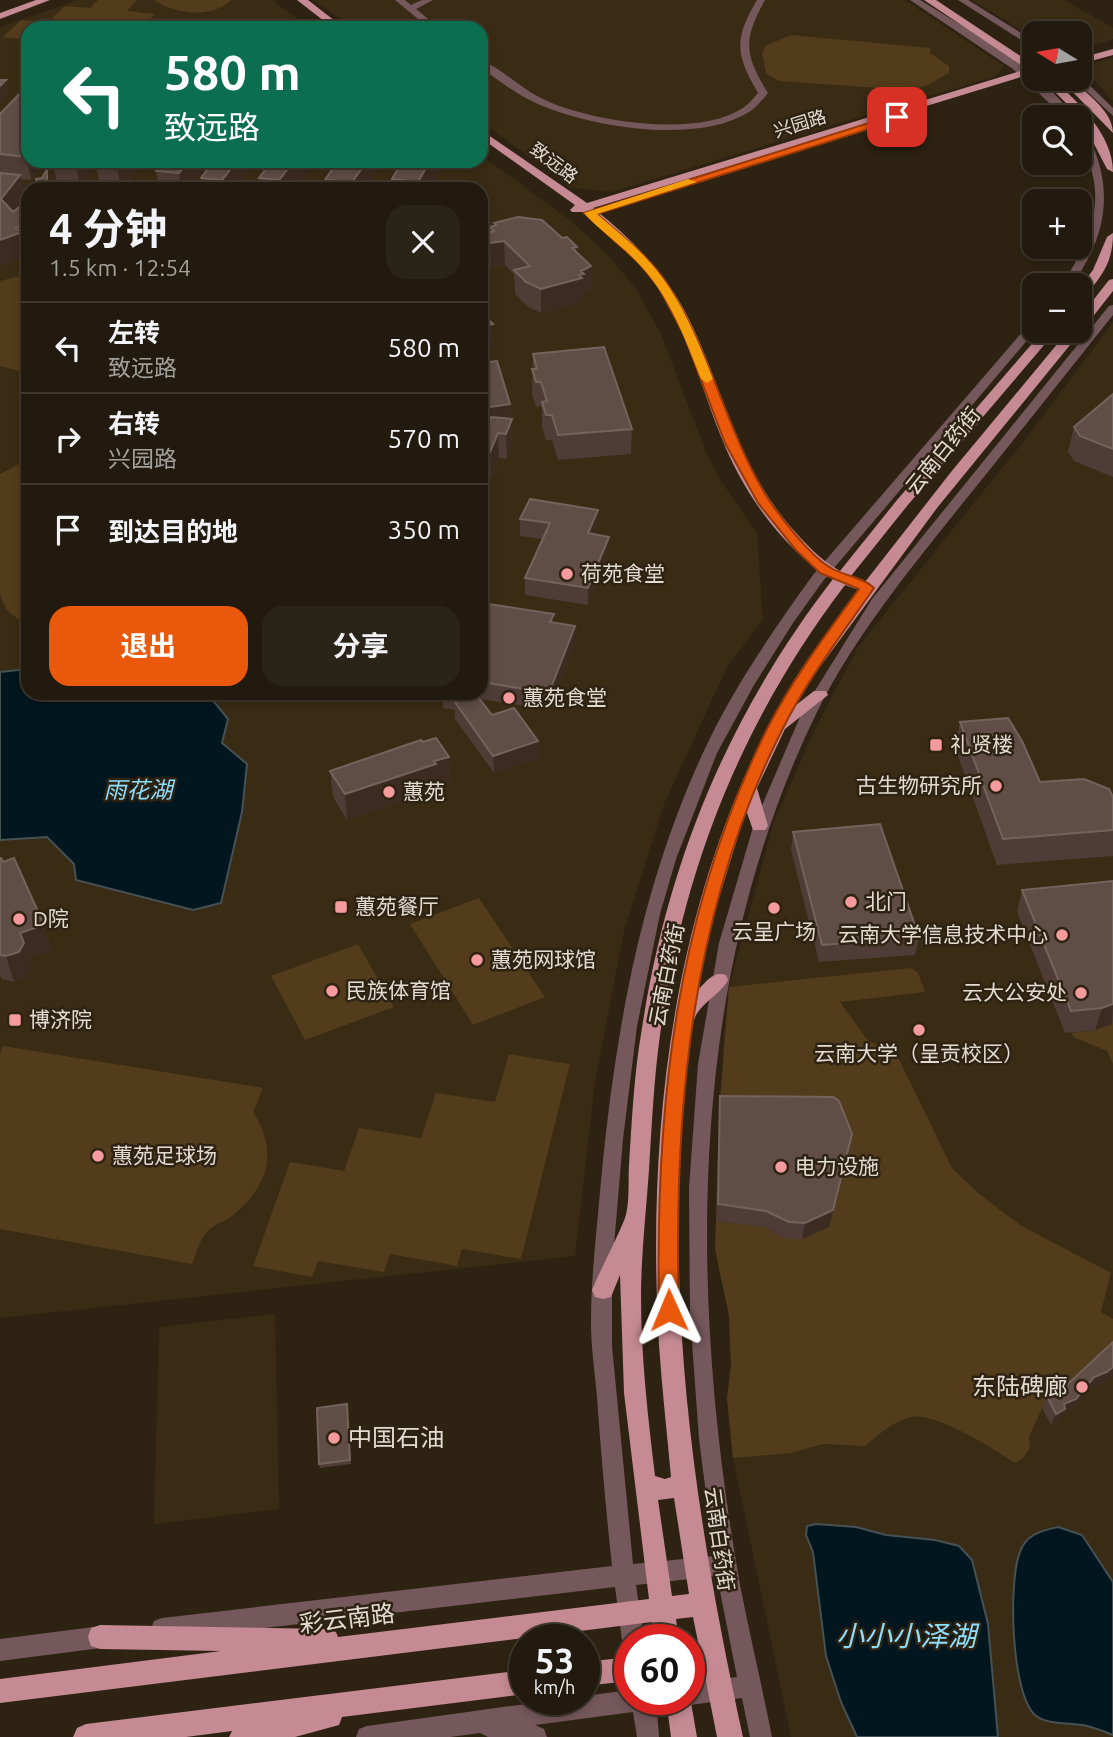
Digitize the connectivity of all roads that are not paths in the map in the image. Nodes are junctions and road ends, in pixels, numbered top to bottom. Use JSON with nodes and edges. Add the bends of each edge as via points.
{"nodes":[{"id":1,"x":35,"y":0,"type":"edge"},
{"id":2,"x":46,"y":0,"type":"edge"},
{"id":3,"x":292,"y":0,"type":"edge"},
{"id":4,"x":302,"y":0,"type":"edge"},
{"id":5,"x":399,"y":0,"type":"edge"},
{"id":6,"x":429,"y":0,"type":"edge"},
{"id":7,"x":761,"y":0,"type":"edge"},
{"id":8,"x":914,"y":0,"type":"edge"},
{"id":9,"x":929,"y":0,"type":"edge"},
{"id":10,"x":947,"y":0,"type":"edge"},
{"id":11,"x":962,"y":0,"type":"edge"},
{"id":12,"x":411,"y":8,"type":"junction"},
{"id":13,"x":0,"y":14,"type":"edge"},
{"id":14,"x":320,"y":21,"type":"edge"},
{"id":15,"x":330,"y":21,"type":"edge"},
{"id":16,"x":427,"y":21,"type":"edge"},
{"id":17,"x":1022,"y":38,"type":"edge"},
{"id":18,"x":1022,"y":47,"type":"edge"},
{"id":19,"x":1113,"y":49,"type":"edge"},
{"id":20,"x":1092,"y":53,"type":"edge"},
{"id":21,"x":1092,"y":57,"type":"edge"},
{"id":22,"x":1022,"y":67,"type":"edge"},
{"id":23,"x":1022,"y":67,"type":"edge"},
{"id":24,"x":488,"y":68,"type":"edge"},
{"id":25,"x":1022,"y":76,"type":"edge"},
{"id":26,"x":1047,"y":91,"type":"edge"},
{"id":27,"x":1059,"y":91,"type":"edge"},
{"id":28,"x":1077,"y":91,"type":"edge"},
{"id":29,"x":1091,"y":91,"type":"edge"},
{"id":30,"x":1059,"y":105,"type":"edge"},
{"id":31,"x":1113,"y":113,"type":"edge"},
{"id":32,"x":1113,"y":130,"type":"edge"},
{"id":33,"x":488,"y":138,"type":"edge"},
{"id":34,"x":488,"y":146,"type":"edge"},
{"id":35,"x":1092,"y":155,"type":"edge"},
{"id":36,"x":1113,"y":169,"type":"edge"},
{"id":37,"x":583,"y":212,"type":"junction"},
{"id":38,"x":1113,"y":237,"type":"edge"},
{"id":39,"x":1077,"y":273,"type":"edge"},
{"id":40,"x":1092,"y":279,"type":"edge"},
{"id":41,"x":1113,"y":283,"type":"edge"},
{"id":42,"x":1113,"y":308,"type":"edge"},
{"id":43,"x":1092,"y":310,"type":"edge"},
{"id":44,"x":1022,"y":339,"type":"edge"},
{"id":45,"x":1040,"y":343,"type":"edge"},
{"id":46,"x":1065,"y":343,"type":"edge"},
{"id":47,"x":872,"y":540,"type":"junction"},
{"id":48,"x":898,"y":549,"type":"junction"},
{"id":49,"x":821,"y":574,"type":"junction"},
{"id":50,"x":838,"y":583,"type":"junction"},
{"id":51,"x":864,"y":592,"type":"junction"},
{"id":52,"x":811,"y":619,"type":"junction"},
{"id":53,"x":837,"y":629,"type":"junction"},
{"id":54,"x":820,"y":695,"type":"junction"},
{"id":55,"x":775,"y":729,"type":"junction"},
{"id":56,"x":748,"y":787,"type":"junction"},
{"id":57,"x":759,"y":826,"type":"junction"},
{"id":58,"x":719,"y":980,"type":"junction"},
{"id":59,"x":684,"y":1016,"type":"junction"},
{"id":60,"x":636,"y":1213,"type":"junction"},
{"id":61,"x":603,"y":1290,"type":"junction"},
{"id":62,"x":684,"y":1481,"type":"junction"},
{"id":63,"x":646,"y":1483,"type":"junction"},
{"id":64,"x":726,"y":1565,"type":"junction"},
{"id":65,"x":696,"y":1569,"type":"junction"},
{"id":66,"x":658,"y":1573,"type":"junction"},
{"id":67,"x":624,"y":1576,"type":"junction"},
{"id":68,"x":702,"y":1604,"type":"junction"},
{"id":69,"x":663,"y":1608,"type":"junction"},
{"id":70,"x":628,"y":1612,"type":"junction"},
{"id":71,"x":630,"y":1624,"type":"edge"},
{"id":72,"x":665,"y":1624,"type":"edge"},
{"id":73,"x":701,"y":1624,"type":"edge"},
{"id":74,"x":100,"y":1637,"type":"junction"},
{"id":75,"x":394,"y":1642,"type":"junction"},
{"id":76,"x":0,"y":1650,"type":"edge"},
{"id":77,"x":705,"y":1667,"type":"edge"},
{"id":78,"x":509,"y":1684,"type":"edge"},
{"id":79,"x":750,"y":1686,"type":"junction"},
{"id":80,"x":0,"y":1691,"type":"edge"},
{"id":81,"x":719,"y":1691,"type":"junction"},
{"id":82,"x":705,"y":1692,"type":"edge"},
{"id":83,"x":418,"y":1695,"type":"junction"},
{"id":84,"x":614,"y":1703,"type":"edge"},
{"id":85,"x":645,"y":1715,"type":"edge"},
{"id":86,"x":680,"y":1715,"type":"edge"},
{"id":87,"x":442,"y":1728,"type":"junction"},
{"id":88,"x":86,"y":1737,"type":"edge"},
{"id":89,"x":242,"y":1737,"type":"edge"},
{"id":90,"x":367,"y":1737,"type":"edge"},
{"id":91,"x":536,"y":1737,"type":"edge"},
{"id":92,"x":648,"y":1737,"type":"edge"},
{"id":93,"x":684,"y":1737,"type":"edge"},
{"id":94,"x":730,"y":1737,"type":"edge"},
{"id":95,"x":761,"y":1737,"type":"edge"}],
"edges":[{"from":1,"to":13,"type":"main road"},
{"from":2,"to":13,"type":"main road"},
{"from":3,"to":14,"type":"main road"},
{"from":4,"to":15,"type":"main road"},
{"from":5,"to":12,"type":"street"},
{"from":6,"to":12,"type":"street"},
{"from":7,"to":24,"type":"street","via":[[744,27],[742,53],[764,93],[758,103],[719,124],[636,126],[589,119],[526,96]]},
{"from":8,"to":22,"type":"street"},
{"from":9,"to":23,"type":"main road"},
{"from":10,"to":18,"type":"main road"},
{"from":11,"to":17,"type":"street"},
{"from":12,"to":16,"type":"street"},
{"from":19,"to":20,"type":"main road"},
{"from":19,"to":21,"type":"main road"},
{"from":25,"to":37,"type":"main road","name":"兴园路"},
{"from":26,"to":30,"type":"street"},
{"from":27,"to":36,"type":"main road","via":[[1083,115]]},
{"from":28,"to":32,"type":"main road"},
{"from":29,"to":31,"type":"street"},
{"from":33,"to":37,"type":"main road","name":"致远路"},
{"from":34,"to":37,"type":"main road","name":"致远路"},
{"from":35,"to":39,"type":"street","via":[[1099,175],[1101,211],[1093,243]]},
{"from":37,"to":49,"type":"main road","name":"致远路","via":[[642,259],[663,285],[690,335],[745,470]]},
{"from":38,"to":40,"type":"main road"},
{"from":41,"to":43,"type":"main road"},
{"from":42,"to":54,"type":"street","via":[[877,602]]},
{"from":44,"to":49,"type":"street"},
{"from":45,"to":47,"type":"main road","name":"云南白药街"},
{"from":46,"to":48,"type":"main road","name":"云南白药街"},
{"from":47,"to":48,"type":"main road","via":[[882,548]]},
{"from":47,"to":50,"type":"main road","name":"云南白药街"},
{"from":48,"to":51,"type":"main road","name":"云南白药街"},
{"from":49,"to":50,"type":"main road","name":"致远路"},
{"from":49,"to":61,"type":"street","via":[[730,714],[665,869],[630,1009],[616,1109]]},
{"from":50,"to":51,"type":"main road","name":"致远路"},
{"from":50,"to":52,"type":"main road","name":"云南白药街"},
{"from":51,"to":53,"type":"main road","name":"云南白药街"},
{"from":52,"to":53,"type":"main road","via":[[829,619]]},
{"from":52,"to":60,"type":"main road","name":"云南白药街","via":[[749,719],[687,874],[653,1012]]},
{"from":53,"to":55,"type":"main road","name":"云南白药街"},
{"from":54,"to":55,"type":"main road"},
{"from":54,"to":57,"type":"street"},
{"from":55,"to":56,"type":"main road","name":"云南白药街"},
{"from":56,"to":57,"type":"main road"},
{"from":56,"to":59,"type":"main road","name":"云南白药街","via":[[715,879]]},
{"from":57,"to":58,"type":"street"},
{"from":58,"to":59,"type":"main road"},
{"from":58,"to":64,"type":"street","via":[[702,1115],[698,1309]]},
{"from":59,"to":62,"type":"main road","name":"云南白药街","via":[[672,1113],[667,1214],[669,1310]]},
{"from":60,"to":61,"type":"main road"},
{"from":60,"to":63,"type":"main road","name":"云南白药街","via":[[630,1309]]},
{"from":61,"to":67,"type":"street","via":[[609,1437]]},
{"from":62,"to":63,"type":"main road","via":[[666,1490]]},
{"from":62,"to":65,"type":"main road","name":"云南白药街"},
{"from":63,"to":66,"type":"main road","name":"云南白药街"},
{"from":64,"to":65,"type":"street"},
{"from":64,"to":79,"type":"street"},
{"from":65,"to":66,"type":"street"},
{"from":65,"to":68,"type":"main road","name":"云南白药街"},
{"from":66,"to":67,"type":"street"},
{"from":66,"to":69,"type":"main road","name":"云南白药街"},
{"from":67,"to":70,"type":"street"},
{"from":67,"to":74,"type":"street"},
{"from":68,"to":69,"type":"main road","name":"彩云南路"},
{"from":68,"to":73,"type":"main road","name":"云南白药街"},
{"from":69,"to":70,"type":"main road","name":"彩云南路"},
{"from":69,"to":72,"type":"main road","name":"云南白药街"},
{"from":70,"to":71,"type":"street"},
{"from":70,"to":75,"type":"main road","name":"彩云南路"},
{"from":74,"to":75,"type":"main road"},
{"from":74,"to":76,"type":"street"},
{"from":75,"to":80,"type":"main road","name":"彩云南路"},
{"from":77,"to":81,"type":"main road","name":"云南白药街"},
{"from":78,"to":83,"type":"main road"},
{"from":79,"to":81,"type":"street"},
{"from":79,"to":95,"type":"street"},
{"from":81,"to":82,"type":"street"},
{"from":81,"to":94,"type":"main road","name":"云南白药街"},
{"from":83,"to":88,"type":"main road"},
{"from":83,"to":89,"type":"main road"},
{"from":84,"to":87,"type":"street"},
{"from":85,"to":92,"type":"street"},
{"from":86,"to":93,"type":"main road"},
{"from":87,"to":90,"type":"street"},
{"from":87,"to":91,"type":"street","via":[[497,1726]]}]}
